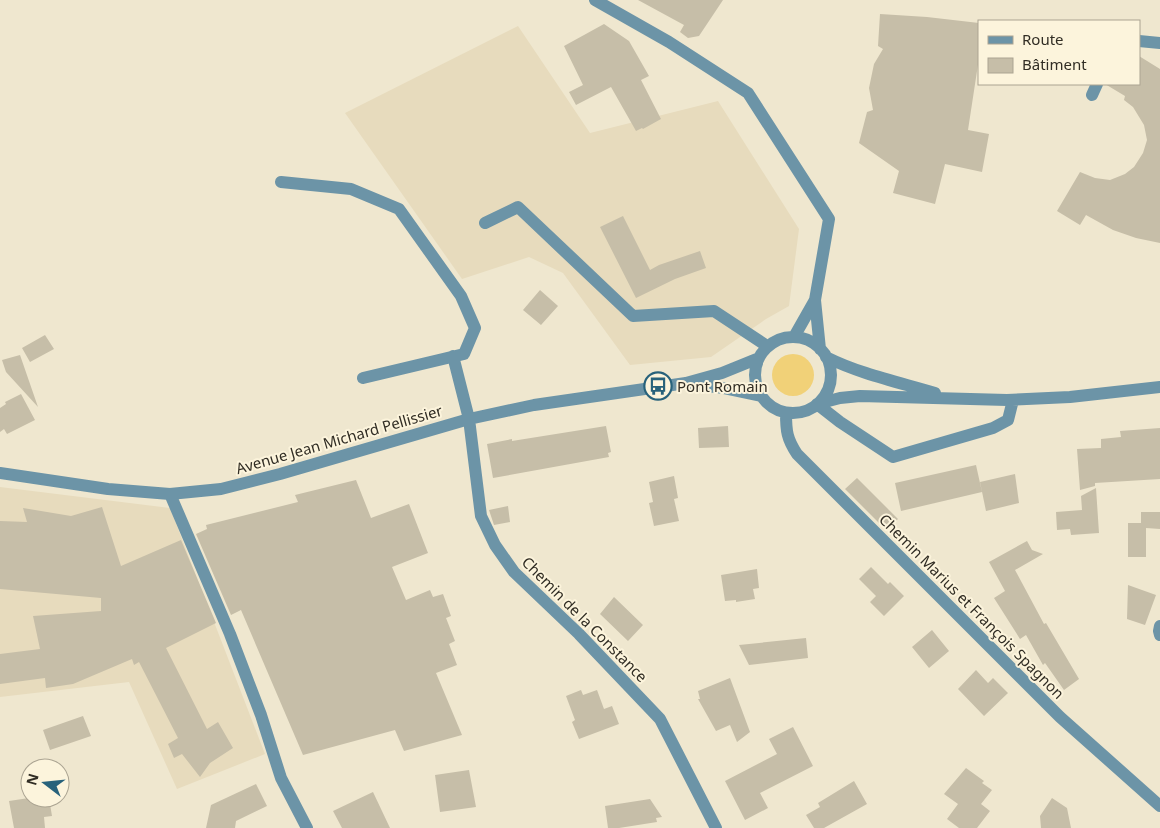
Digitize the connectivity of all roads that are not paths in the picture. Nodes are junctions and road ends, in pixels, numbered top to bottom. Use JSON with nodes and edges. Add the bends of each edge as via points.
{"nodes":[{"id":1,"x":595,"y":0,"type":"edge"},
{"id":2,"x":1140,"y":41,"type":"edge"},
{"id":3,"x":1160,"y":43,"type":"edge"},
{"id":4,"x":281,"y":182,"type":"dead end"},
{"id":5,"x":485,"y":223,"type":"dead end"},
{"id":6,"x":815,"y":300,"type":"junction"},
{"id":7,"x":794,"y":337,"type":"junction"},
{"id":8,"x":767,"y":346,"type":"junction"},
{"id":9,"x":823,"y":353,"type":"junction"},
{"id":10,"x":453,"y":356,"type":"junction"},
{"id":11,"x":759,"y":358,"type":"junction"},
{"id":12,"x":363,"y":378,"type":"dead end"},
{"id":13,"x":686,"y":383,"type":"junction"},
{"id":14,"x":1160,"y":387,"type":"edge"},
{"id":15,"x":761,"y":396,"type":"junction"},
{"id":16,"x":954,"y":398,"type":"junction"},
{"id":17,"x":1013,"y":400,"type":"junction"},
{"id":18,"x":817,"y":404,"type":"junction"},
{"id":19,"x":786,"y":412,"type":"junction"},
{"id":20,"x":469,"y":419,"type":"junction"},
{"id":21,"x":0,"y":473,"type":"edge"},
{"id":22,"x":170,"y":494,"type":"junction"},
{"id":23,"x":1160,"y":626,"type":"edge"},
{"id":24,"x":1160,"y":635,"type":"edge"},
{"id":25,"x":1160,"y":806,"type":"edge"},
{"id":26,"x":307,"y":828,"type":"edge"},
{"id":27,"x":716,"y":828,"type":"edge"}],
"edges":[{"from":1,"to":6,"type":"street","via":[[669,42],[748,93],[829,219]]},
{"from":2,"to":3,"type":"street"},
{"from":4,"to":10,"type":"street","via":[[351,189],[399,209],[461,296],[475,328],[464,354]]},
{"from":5,"to":8,"type":"street","via":[[518,207],[633,316],[714,311]]},
{"from":6,"to":7,"type":"street"},
{"from":6,"to":9,"type":"street"},
{"from":7,"to":8,"type":"street"},
{"from":7,"to":9,"type":"street","via":[[813,342]]},
{"from":8,"to":11,"type":"street"},
{"from":9,"to":16,"type":"street","via":[[866,374]]},
{"from":9,"to":18,"type":"street","via":[[830,366],[829,387]]},
{"from":10,"to":12,"type":"street"},
{"from":10,"to":20,"type":"street","name":"Chemin de la Constance"},
{"from":11,"to":13,"type":"street","name":"Avenue Jean Michard Pellissier"},
{"from":11,"to":15,"type":"street","via":[[755,378]]},
{"from":13,"to":15,"type":"street","name":"Avenue Jean Michard Pellissier"},
{"from":13,"to":20,"type":"street","name":"Avenue Jean Michard Pellissier","via":[[534,405]]},
{"from":14,"to":17,"type":"street"},
{"from":15,"to":19,"type":"street","via":[[776,410]]},
{"from":16,"to":17,"type":"street"},
{"from":16,"to":18,"type":"street","via":[[860,396]]},
{"from":17,"to":18,"type":"street","via":[[1008,420],[993,428],[892,457]]},
{"from":18,"to":19,"type":"street","via":[[797,413]]},
{"from":19,"to":25,"type":"street","name":"Chemin Marius et François Spagnon","via":[[788,442],[797,454],[1060,718]]},
{"from":20,"to":22,"type":"street","name":"Avenue Jean Michard Pellissier","via":[[221,489]]},
{"from":20,"to":27,"type":"street","name":"Chemin de la Constance","via":[[481,516],[495,545],[514,572],[660,719]]},
{"from":21,"to":22,"type":"street","name":"Avenue Jean Michard Pellissier","via":[[108,489]]},
{"from":22,"to":26,"type":"street","via":[[230,634],[281,778]]},
{"from":23,"to":24,"type":"street"}]}
